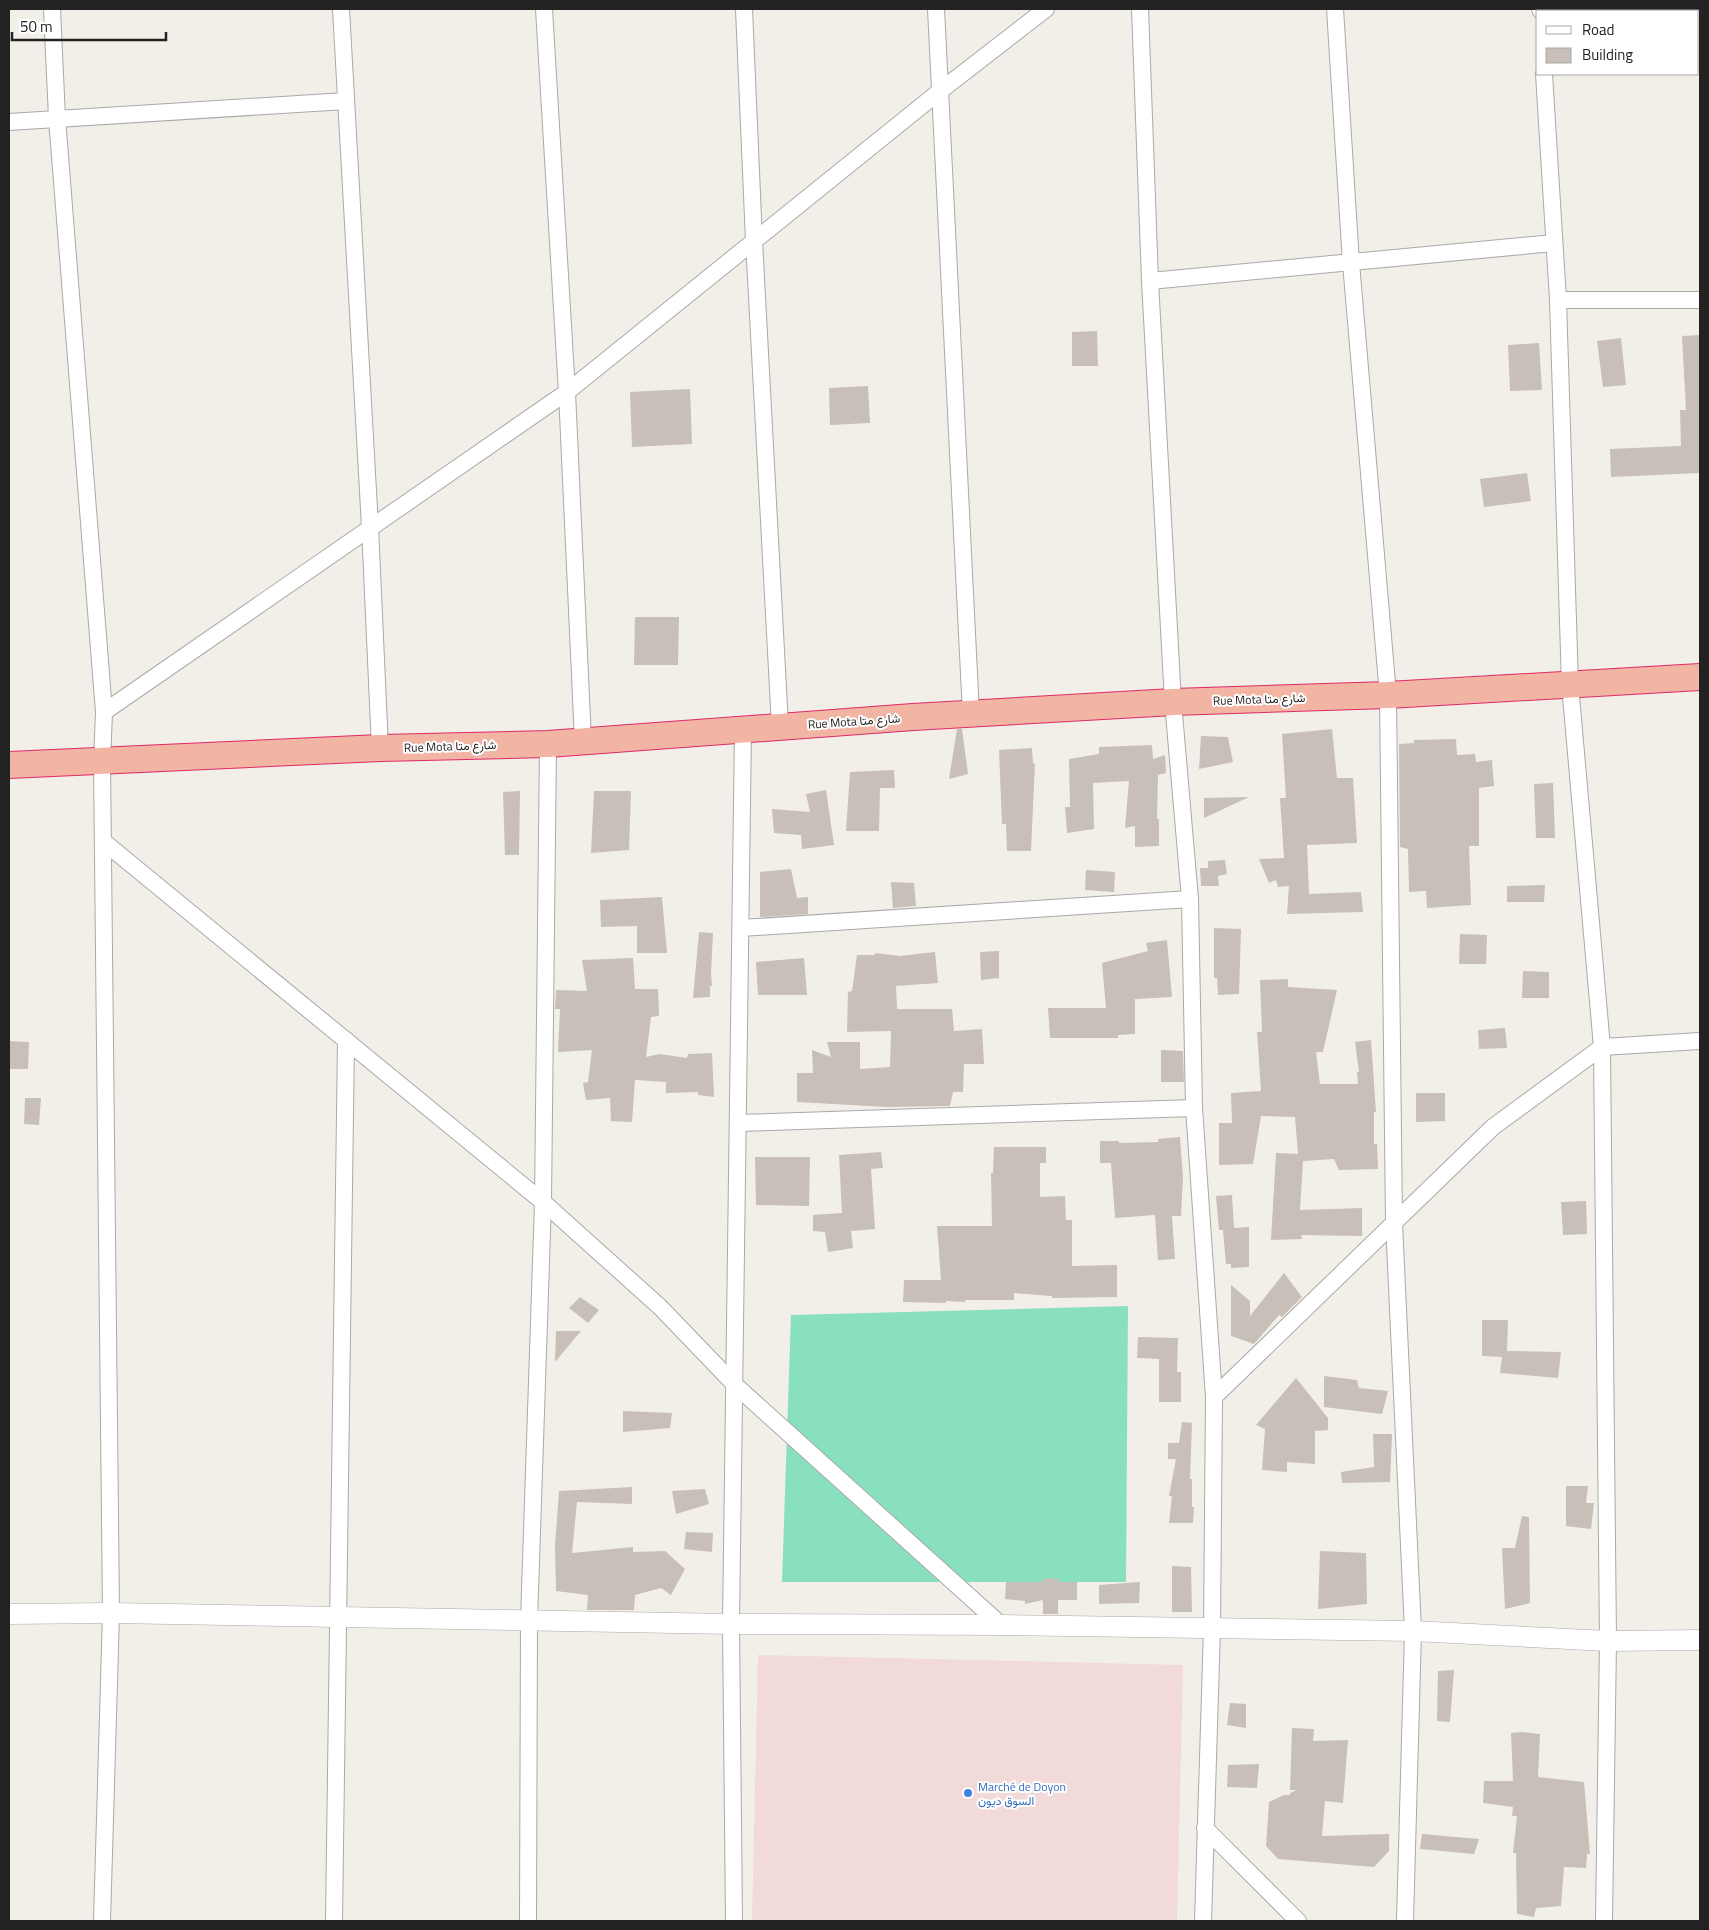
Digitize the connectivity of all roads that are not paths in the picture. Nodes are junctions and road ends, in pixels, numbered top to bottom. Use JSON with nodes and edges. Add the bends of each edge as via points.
{"nodes":[{"id":1,"x":52,"y":9,"type":"edge"},
{"id":2,"x":341,"y":9,"type":"edge"},
{"id":3,"x":544,"y":9,"type":"edge"},
{"id":4,"x":744,"y":9,"type":"edge"},
{"id":5,"x":936,"y":9,"type":"edge"},
{"id":6,"x":1046,"y":9,"type":"edge"},
{"id":7,"x":1140,"y":9,"type":"edge"},
{"id":8,"x":1335,"y":9,"type":"edge"},
{"id":9,"x":1544,"y":75,"type":"edge"},
{"id":10,"x":940,"y":91,"type":"junction"},
{"id":11,"x":346,"y":101,"type":"junction"},
{"id":12,"x":57,"y":118,"type":"junction"},
{"id":13,"x":9,"y":122,"type":"edge"},
{"id":14,"x":754,"y":241,"type":"junction"},
{"id":15,"x":1554,"y":243,"type":"junction"},
{"id":16,"x":1351,"y":263,"type":"junction"},
{"id":17,"x":1150,"y":282,"type":"junction"},
{"id":18,"x":1558,"y":300,"type":"junction"},
{"id":19,"x":1700,"y":300,"type":"edge"},
{"id":20,"x":567,"y":392,"type":"junction"},
{"id":21,"x":370,"y":527,"type":"junction"},
{"id":22,"x":1700,"y":677,"type":"edge"},
{"id":23,"x":1570,"y":685,"type":"junction"},
{"id":24,"x":1388,"y":694,"type":"junction"},
{"id":25,"x":1173,"y":702,"type":"junction"},
{"id":26,"x":104,"y":712,"type":"junction"},
{"id":27,"x":971,"y":714,"type":"junction"},
{"id":28,"x":780,"y":726,"type":"junction"},
{"id":29,"x":743,"y":728,"type":"junction"},
{"id":30,"x":583,"y":741,"type":"junction"},
{"id":31,"x":548,"y":744,"type":"junction"},
{"id":32,"x":380,"y":748,"type":"junction"},
{"id":33,"x":102,"y":762,"type":"junction"},
{"id":34,"x":9,"y":765,"type":"edge"},
{"id":35,"x":104,"y":842,"type":"junction"},
{"id":36,"x":1190,"y":899,"type":"junction"},
{"id":37,"x":741,"y":928,"type":"junction"},
{"id":38,"x":346,"y":1040,"type":"junction"},
{"id":39,"x":1700,"y":1041,"type":"edge"},
{"id":40,"x":1602,"y":1047,"type":"junction"},
{"id":41,"x":1194,"y":1108,"type":"junction"},
{"id":42,"x":738,"y":1123,"type":"junction"},
{"id":43,"x":543,"y":1202,"type":"junction"},
{"id":44,"x":1394,"y":1223,"type":"junction"},
{"id":45,"x":735,"y":1385,"type":"junction"},
{"id":46,"x":1214,"y":1398,"type":"junction"},
{"id":47,"x":111,"y":1613,"type":"junction"},
{"id":48,"x":9,"y":1614,"type":"edge"},
{"id":49,"x":338,"y":1618,"type":"junction"},
{"id":50,"x":529,"y":1621,"type":"junction"},
{"id":51,"x":731,"y":1624,"type":"junction"},
{"id":52,"x":1001,"y":1625,"type":"junction"},
{"id":53,"x":1212,"y":1629,"type":"junction"},
{"id":54,"x":1413,"y":1631,"type":"junction"},
{"id":55,"x":1700,"y":1640,"type":"edge"},
{"id":56,"x":1608,"y":1641,"type":"junction"},
{"id":57,"x":1205,"y":1828,"type":"junction"},
{"id":58,"x":102,"y":1921,"type":"edge"},
{"id":59,"x":334,"y":1921,"type":"edge"},
{"id":60,"x":528,"y":1921,"type":"edge"},
{"id":61,"x":733,"y":1921,"type":"edge"},
{"id":62,"x":1203,"y":1921,"type":"edge"},
{"id":63,"x":1298,"y":1921,"type":"edge"},
{"id":64,"x":1405,"y":1921,"type":"edge"},
{"id":65,"x":1604,"y":1921,"type":"edge"}],
"edges":[{"from":1,"to":12,"type":"street"},
{"from":2,"to":11,"type":"street"},
{"from":3,"to":20,"type":"street"},
{"from":4,"to":14,"type":"street"},
{"from":5,"to":10,"type":"street"},
{"from":6,"to":10,"type":"street"},
{"from":7,"to":17,"type":"street"},
{"from":8,"to":16,"type":"street"},
{"from":9,"to":15,"type":"street"},
{"from":10,"to":14,"type":"street"},
{"from":10,"to":27,"type":"street"},
{"from":11,"to":12,"type":"street"},
{"from":11,"to":21,"type":"street"},
{"from":12,"to":13,"type":"street"},
{"from":12,"to":26,"type":"street"},
{"from":14,"to":20,"type":"street"},
{"from":14,"to":28,"type":"street"},
{"from":15,"to":16,"type":"street"},
{"from":15,"to":18,"type":"street"},
{"from":16,"to":17,"type":"street"},
{"from":16,"to":24,"type":"street"},
{"from":17,"to":25,"type":"street"},
{"from":18,"to":19,"type":"street"},
{"from":18,"to":23,"type":"street"},
{"from":20,"to":21,"type":"street"},
{"from":20,"to":30,"type":"street"},
{"from":21,"to":26,"type":"street"},
{"from":21,"to":32,"type":"street"},
{"from":22,"to":23,"type":"highway","name":"Rue Mota شارع متا"},
{"from":23,"to":24,"type":"highway","name":"Rue Mota شارع متا"},
{"from":23,"to":40,"type":"street"},
{"from":24,"to":25,"type":"highway","name":"Rue Mota شارع متا"},
{"from":24,"to":44,"type":"street"},
{"from":25,"to":27,"type":"highway","name":"Rue Mota شارع متا"},
{"from":25,"to":36,"type":"street"},
{"from":26,"to":33,"type":"street"},
{"from":27,"to":28,"type":"highway","name":"Rue Mota شارع متا"},
{"from":28,"to":29,"type":"highway","name":"Rue Mota شارع متا"},
{"from":29,"to":30,"type":"highway","name":"Rue Mota شارع متا"},
{"from":29,"to":37,"type":"street"},
{"from":30,"to":31,"type":"highway","name":"Rue Mota شارع متا"},
{"from":31,"to":32,"type":"highway","name":"Rue Mota شارع متا"},
{"from":31,"to":43,"type":"street"},
{"from":32,"to":33,"type":"highway","name":"Rue Mota شارع متا"},
{"from":33,"to":34,"type":"highway","name":"Rue Mota شارع متا"},
{"from":33,"to":35,"type":"street"},
{"from":35,"to":38,"type":"street"},
{"from":35,"to":47,"type":"street"},
{"from":36,"to":37,"type":"street"},
{"from":36,"to":41,"type":"street"},
{"from":37,"to":42,"type":"street"},
{"from":38,"to":43,"type":"street"},
{"from":38,"to":49,"type":"street"},
{"from":39,"to":40,"type":"street"},
{"from":40,"to":44,"type":"street","via":[[1493,1127]]},
{"from":40,"to":56,"type":"street"},
{"from":41,"to":42,"type":"street"},
{"from":41,"to":46,"type":"street"},
{"from":42,"to":45,"type":"street"},
{"from":43,"to":45,"type":"street","via":[[660,1307]]},
{"from":43,"to":50,"type":"street"},
{"from":44,"to":46,"type":"street"},
{"from":44,"to":54,"type":"street"},
{"from":45,"to":51,"type":"street"},
{"from":45,"to":52,"type":"street"},
{"from":46,"to":53,"type":"street"},
{"from":47,"to":48,"type":"street"},
{"from":47,"to":49,"type":"street"},
{"from":47,"to":58,"type":"street"},
{"from":49,"to":50,"type":"street"},
{"from":49,"to":59,"type":"street"},
{"from":50,"to":51,"type":"street"},
{"from":50,"to":60,"type":"street"},
{"from":51,"to":52,"type":"street"},
{"from":51,"to":61,"type":"street"},
{"from":52,"to":53,"type":"street"},
{"from":53,"to":54,"type":"street"},
{"from":53,"to":57,"type":"street"},
{"from":54,"to":56,"type":"street"},
{"from":54,"to":64,"type":"street"},
{"from":55,"to":56,"type":"street"},
{"from":56,"to":65,"type":"street"},
{"from":57,"to":62,"type":"street"},
{"from":57,"to":63,"type":"street"}]}
